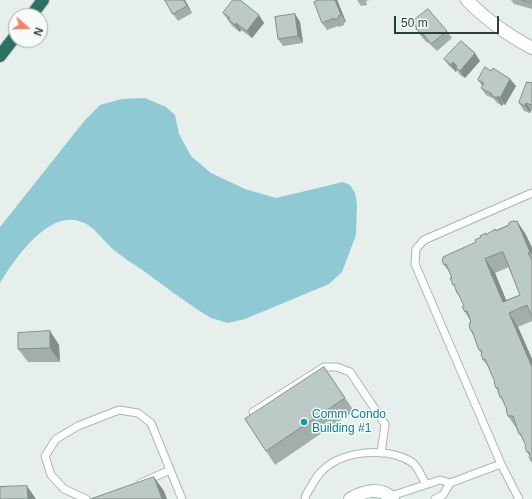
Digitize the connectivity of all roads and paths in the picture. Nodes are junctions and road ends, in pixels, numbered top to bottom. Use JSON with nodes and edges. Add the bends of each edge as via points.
{"nodes":[{"id":1,"x":467,"y":0,"type":"edge"},
{"id":2,"x":8,"y":46,"type":"edge"},
{"id":3,"x":532,"y":48,"type":"edge"},
{"id":4,"x":0,"y":56,"type":"edge"},
{"id":5,"x":532,"y":193,"type":"edge"},
{"id":6,"x":254,"y":412,"type":"edge"},
{"id":7,"x":381,"y":453,"type":"junction"},
{"id":8,"x":501,"y":464,"type":"junction"},
{"id":9,"x":170,"y":470,"type":"junction"},
{"id":10,"x":450,"y":483,"type":"junction"},
{"id":11,"x":426,"y":484,"type":"junction"},
{"id":12,"x":135,"y":485,"type":"edge"},
{"id":13,"x":392,"y":498,"type":"edge"},
{"id":14,"x":86,"y":499,"type":"edge"},
{"id":15,"x":182,"y":499,"type":"edge"},
{"id":16,"x":305,"y":499,"type":"edge"},
{"id":17,"x":350,"y":499,"type":"edge"},
{"id":18,"x":435,"y":499,"type":"edge"},
{"id":19,"x":519,"y":499,"type":"edge"}],
"edges":[{"from":1,"to":3,"type":"street","via":[[513,38]]},
{"from":2,"to":4,"type":"highway"},
{"from":5,"to":8,"type":"lane","via":[[424,240],[416,249],[415,264]]},
{"from":6,"to":7,"type":"lane","via":[[324,367],[337,367],[350,372],[386,424]]},
{"from":7,"to":11,"type":"lane","via":[[402,457],[414,464]]},
{"from":7,"to":16,"type":"lane","via":[[359,453],[336,460],[322,472]]},
{"from":8,"to":10,"type":"lane"},
{"from":8,"to":19,"type":"lane"},
{"from":9,"to":12,"type":"lane"},
{"from":9,"to":14,"type":"lane","via":[[151,423],[138,413],[119,410],[78,426],[56,439],[45,456],[51,474],[64,489]]},
{"from":9,"to":15,"type":"lane"},
{"from":10,"to":11,"type":"lane","via":[[440,480]]},
{"from":10,"to":18,"type":"lane","via":[[443,495]]},
{"from":11,"to":13,"type":"lane"},
{"from":13,"to":17,"type":"street","via":[[385,493],[367,491]]}]}
